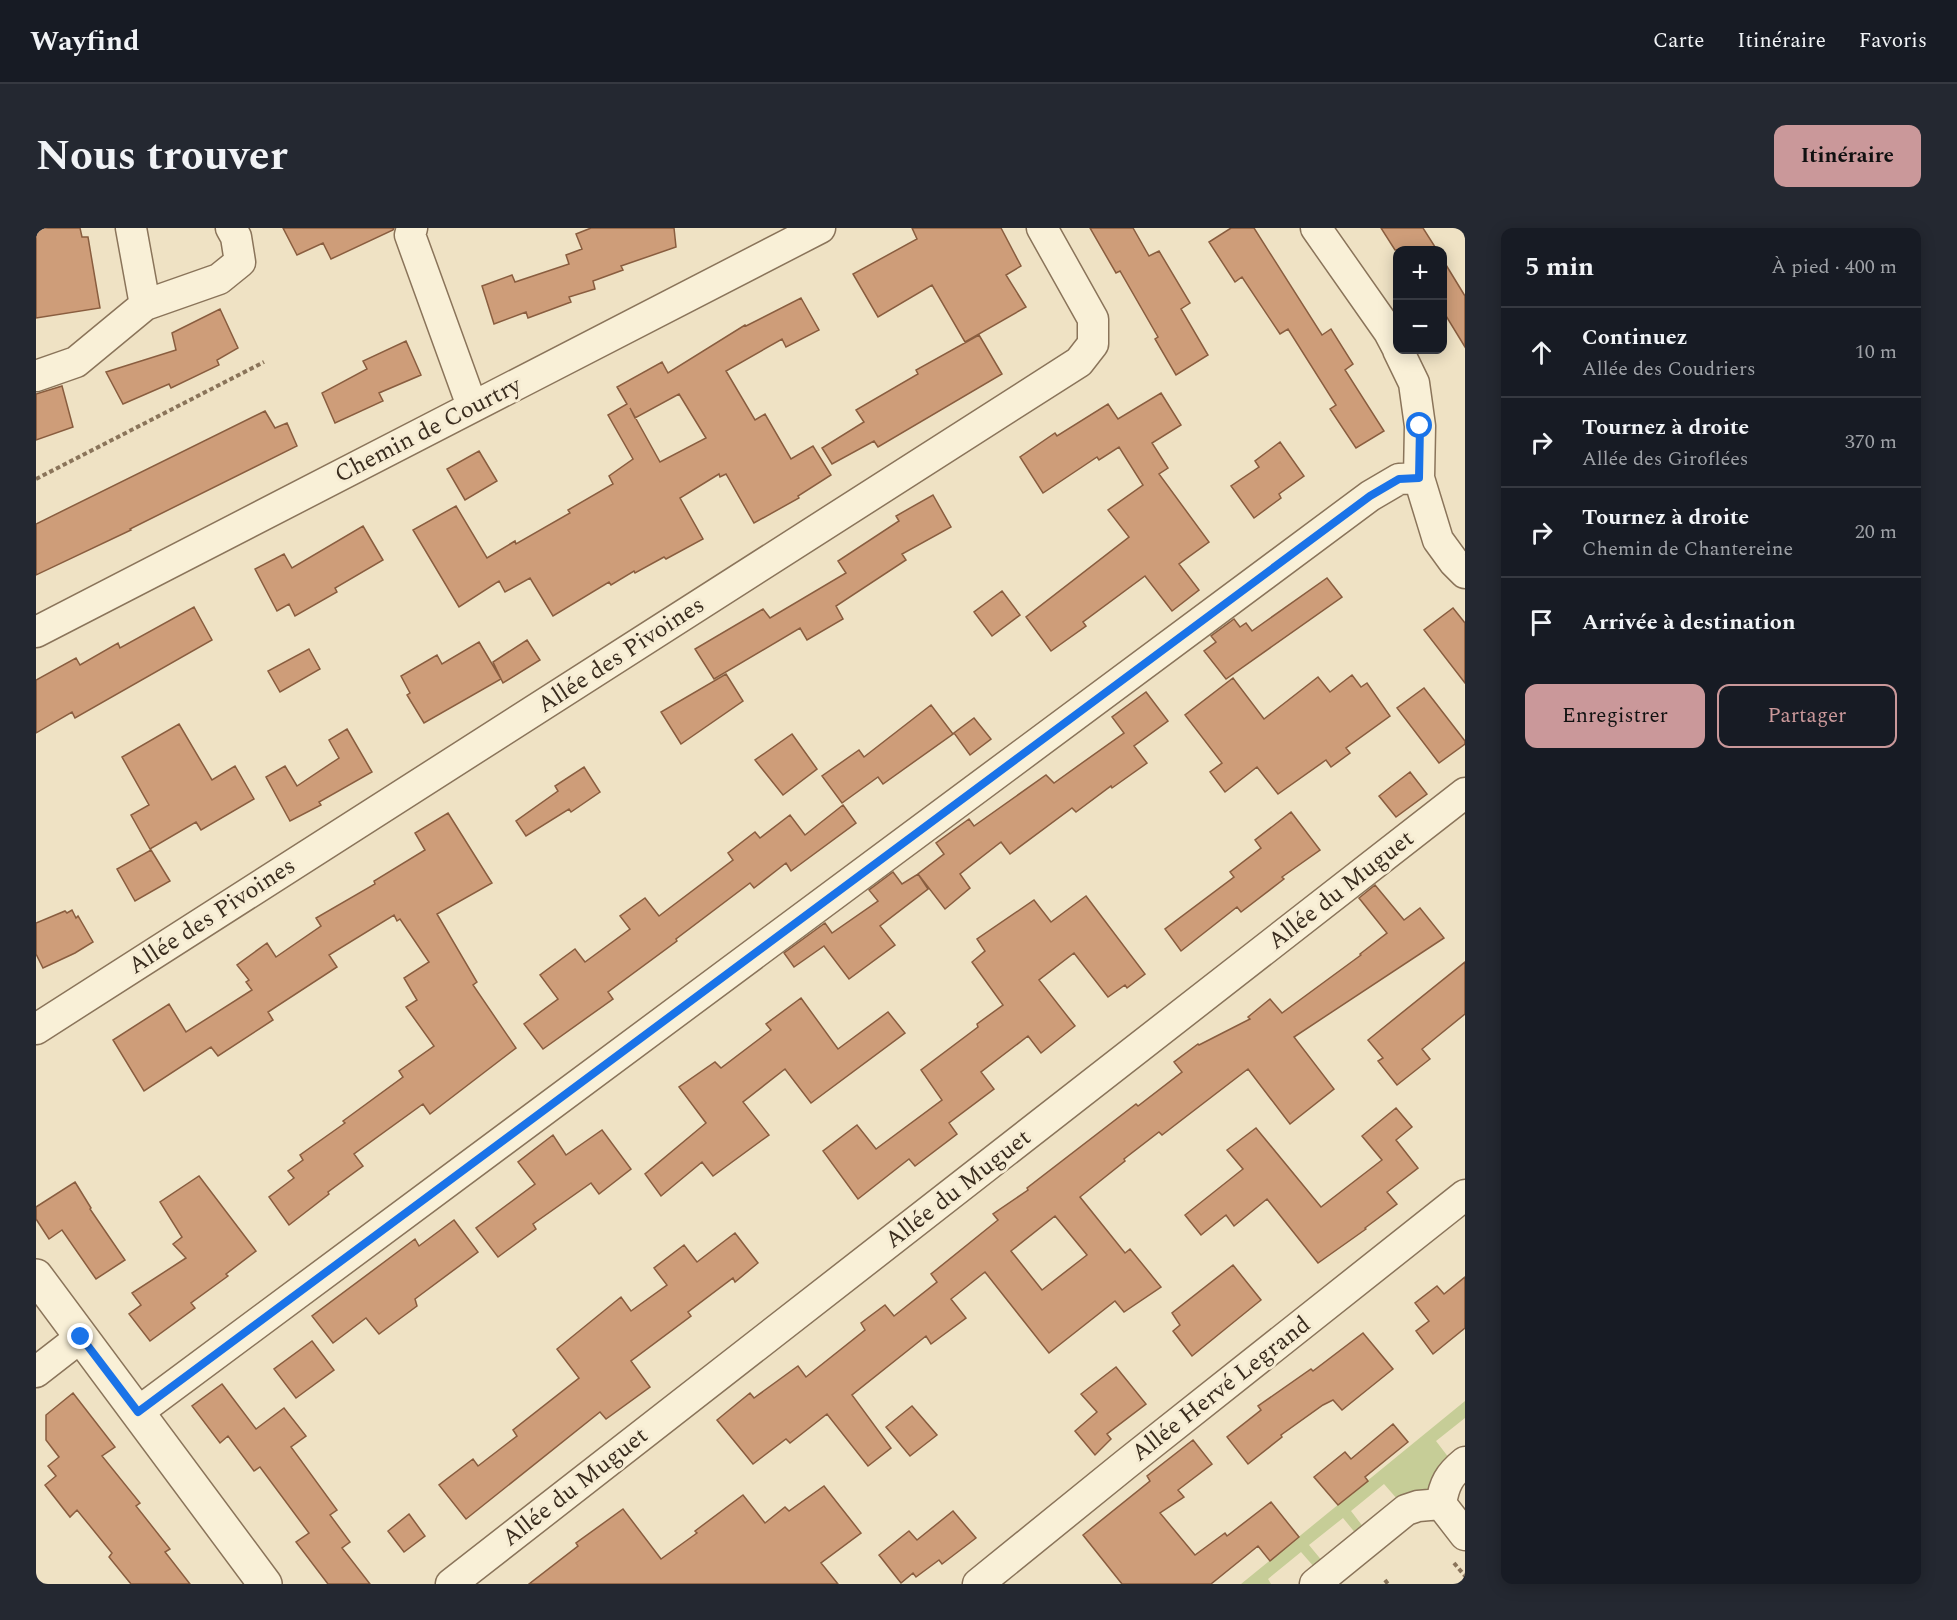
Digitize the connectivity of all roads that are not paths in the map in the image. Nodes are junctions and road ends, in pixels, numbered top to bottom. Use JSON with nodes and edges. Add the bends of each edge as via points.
{"nodes":[{"id":1,"x":131,"y":228,"type":"edge"},
{"id":2,"x":231,"y":228,"type":"edge"},
{"id":3,"x":412,"y":228,"type":"edge"},
{"id":4,"x":820,"y":228,"type":"edge"},
{"id":5,"x":1042,"y":228,"type":"edge"},
{"id":6,"x":1316,"y":228,"type":"edge"},
{"id":7,"x":146,"y":305,"type":"junction"},
{"id":8,"x":1393,"y":340,"type":"edge"},
{"id":9,"x":1400,"y":354,"type":"edge"},
{"id":10,"x":36,"y":376,"type":"edge"},
{"id":11,"x":472,"y":406,"type":"junction"},
{"id":12,"x":1419,"y":478,"type":"junction"},
{"id":13,"x":1465,"y":573,"type":"edge"},
{"id":14,"x":36,"y":632,"type":"edge"},
{"id":15,"x":1465,"y":793,"type":"edge"},
{"id":16,"x":36,"y":1029,"type":"edge"},
{"id":17,"x":1465,"y":1195,"type":"edge"},
{"id":18,"x":36,"y":1276,"type":"edge"},
{"id":19,"x":81,"y":1337,"type":"junction"},
{"id":20,"x":36,"y":1372,"type":"edge"},
{"id":21,"x":138,"y":1412,"type":"junction"},
{"id":22,"x":1465,"y":1462,"type":"edge"},
{"id":23,"x":1440,"y":1504,"type":"junction"},
{"id":24,"x":1465,"y":1535,"type":"edge"},
{"id":25,"x":265,"y":1584,"type":"edge"},
{"id":26,"x":451,"y":1584,"type":"edge"},
{"id":27,"x":978,"y":1584,"type":"edge"},
{"id":28,"x":1315,"y":1584,"type":"edge"}],
"edges":[{"from":1,"to":7,"type":"street"},
{"from":2,"to":7,"type":"street","via":[[240,262],[219,279]]},
{"from":3,"to":11,"type":"street","via":[[411,235]]},
{"from":4,"to":11,"type":"street","name":"Chemin de Courtry"},
{"from":5,"to":16,"type":"street","name":"Allée des Pivoines","via":[[1093,319],[1093,344],[1079,362]]},
{"from":6,"to":8,"type":"street"},
{"from":7,"to":10,"type":"street","via":[[76,362]]},
{"from":9,"to":12,"type":"street","via":[[1414,383],[1420,426]]},
{"from":11,"to":14,"type":"street","name":"Chemin de Courtry"},
{"from":12,"to":13,"type":"street","via":[[1438,540]]},
{"from":12,"to":21,"type":"street","via":[[1399,479],[1370,496]]},
{"from":15,"to":26,"type":"street","name":"Allée du Muguet"},
{"from":17,"to":27,"type":"street","name":"Allée Hervé Legrand"},
{"from":18,"to":19,"type":"street"},
{"from":19,"to":20,"type":"street"},
{"from":19,"to":21,"type":"street"},
{"from":21,"to":25,"type":"street"},
{"from":22,"to":23,"type":"street","via":[[1448,1479]]},
{"from":23,"to":24,"type":"street"},
{"from":23,"to":28,"type":"street","via":[[1406,1510]]}]}
